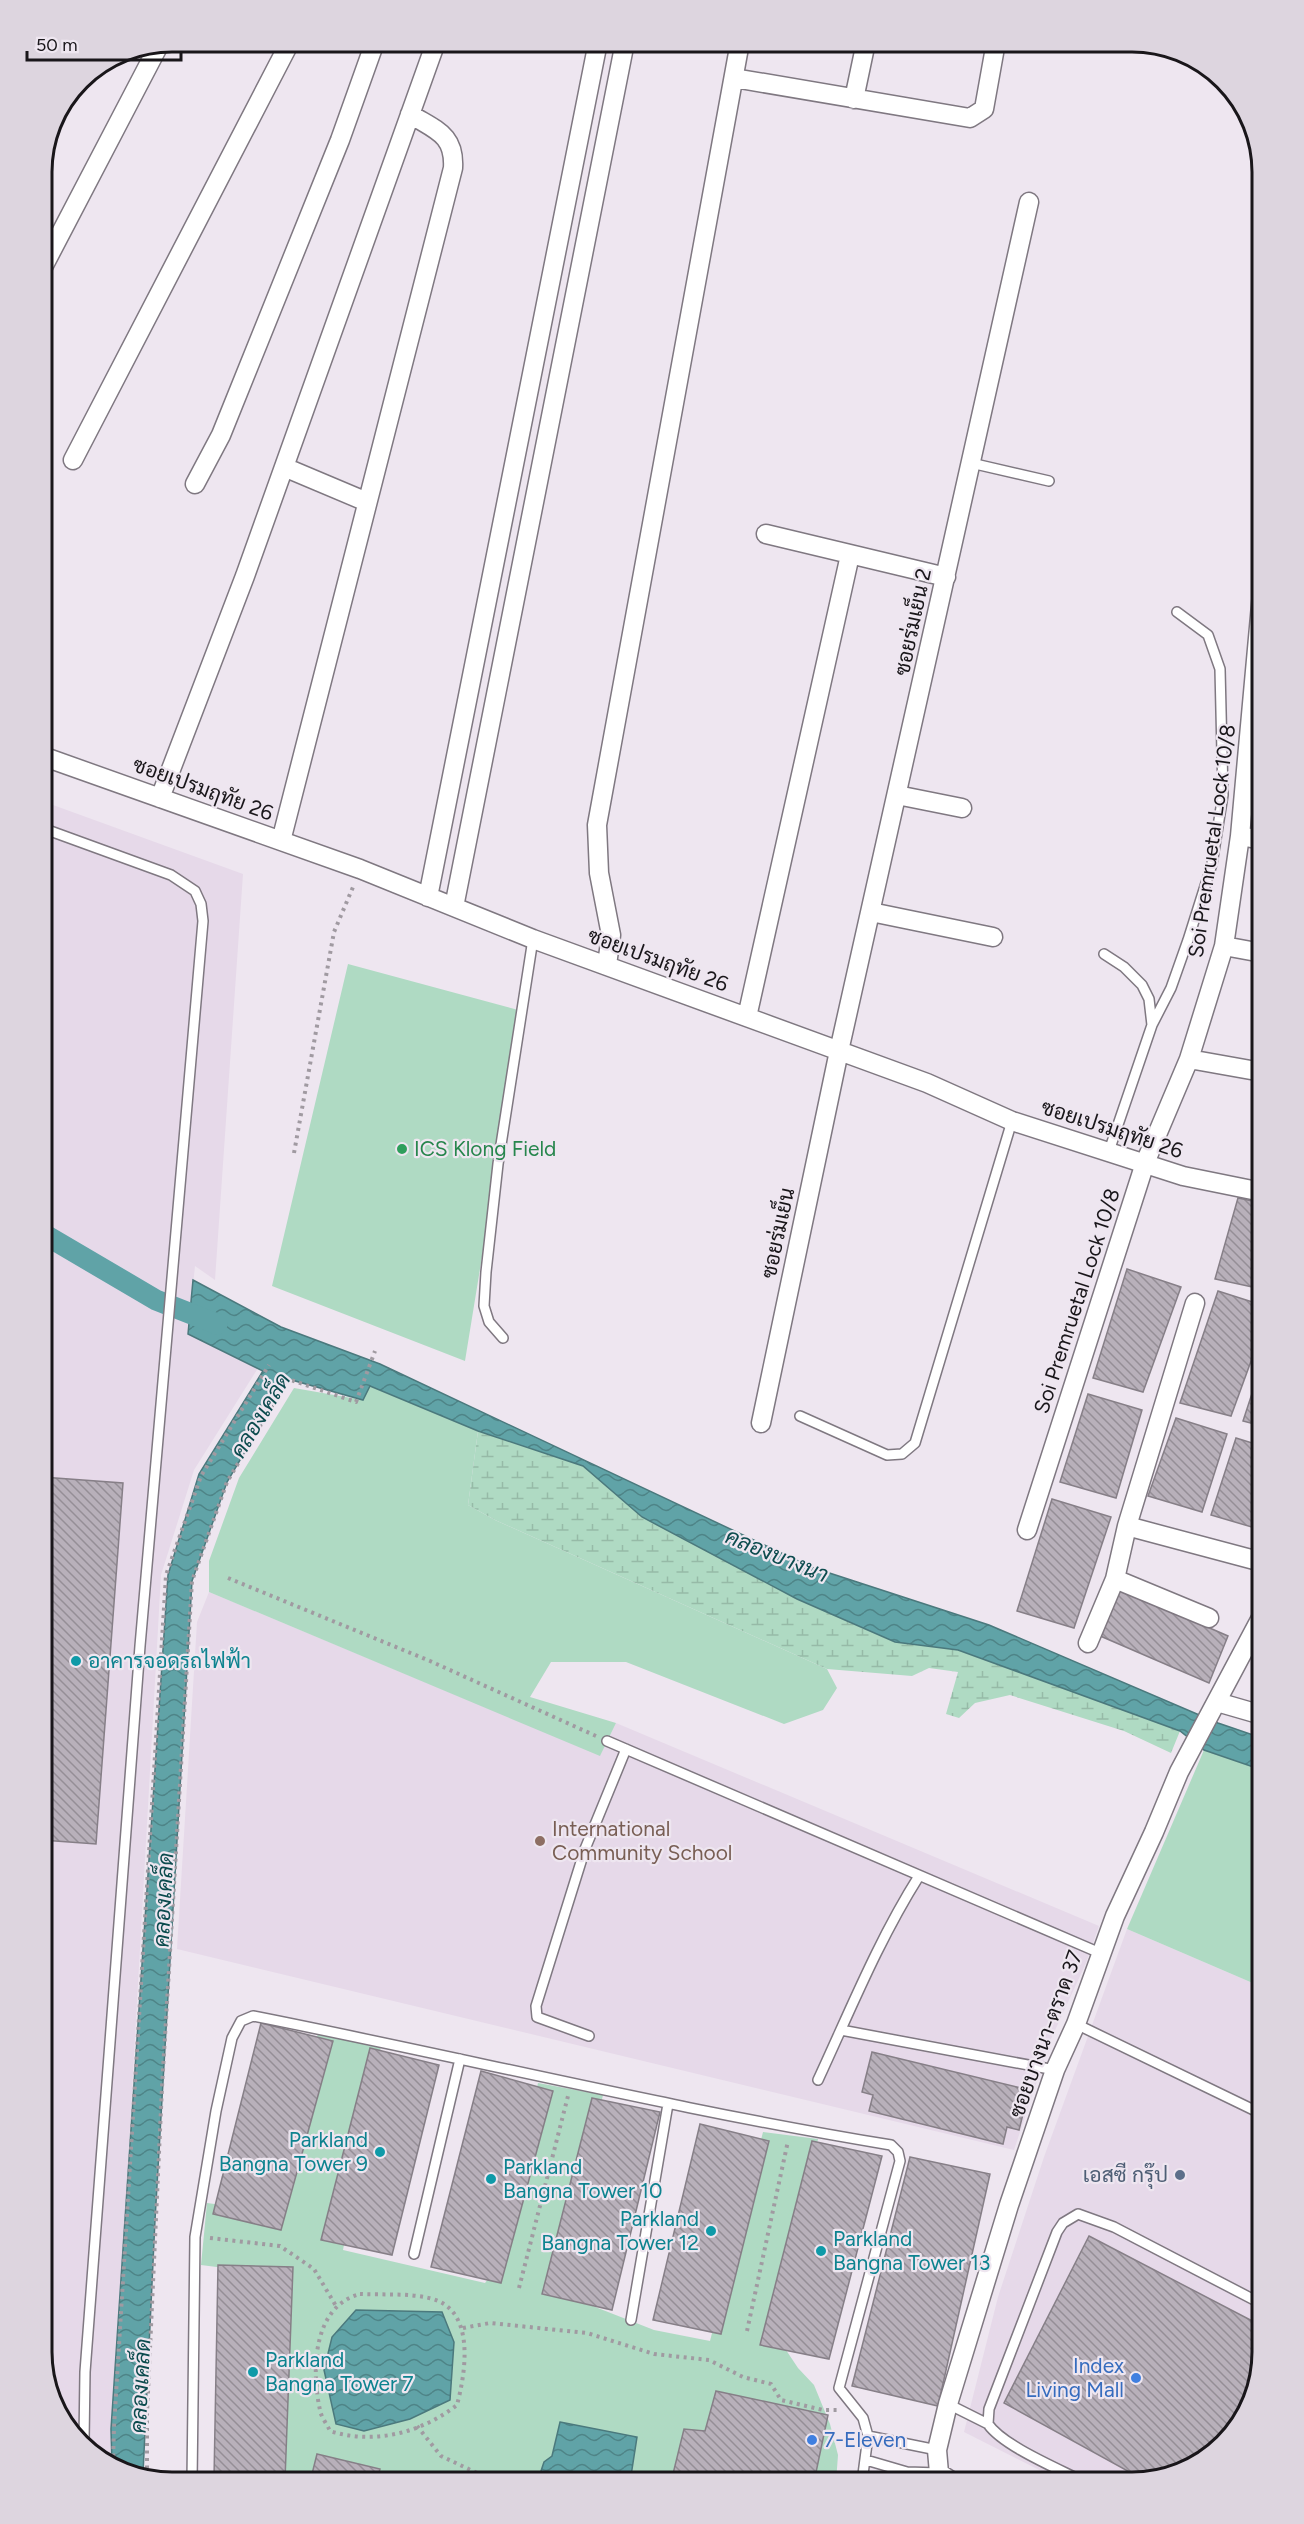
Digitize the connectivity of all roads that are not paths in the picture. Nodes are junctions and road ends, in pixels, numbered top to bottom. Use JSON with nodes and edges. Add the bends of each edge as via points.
{"nodes":[{"id":1,"x":284,"y":53,"type":"edge"},
{"id":2,"x":371,"y":53,"type":"edge"},
{"id":3,"x":432,"y":53,"type":"edge"},
{"id":4,"x":596,"y":53,"type":"edge"},
{"id":5,"x":623,"y":53,"type":"edge"},
{"id":6,"x":738,"y":53,"type":"edge"},
{"id":7,"x":864,"y":53,"type":"edge"},
{"id":8,"x":994,"y":53,"type":"edge"},
{"id":9,"x":154,"y":54,"type":"edge"},
{"id":10,"x":734,"y":78,"type":"junction"},
{"id":11,"x":854,"y":99,"type":"junction"},
{"id":12,"x":410,"y":114,"type":"junction"},
{"id":13,"x":581,"y":131,"type":"junction"},
{"id":14,"x":606,"y":135,"type":"junction"},
{"id":15,"x":1029,"y":202,"type":"dead end"},
{"id":16,"x":53,"y":248,"type":"edge"},
{"id":17,"x":535,"y":362,"type":"junction"},
{"id":18,"x":560,"y":368,"type":"junction"},
{"id":19,"x":73,"y":460,"type":"dead end"},
{"id":20,"x":971,"y":463,"type":"junction"},
{"id":21,"x":284,"y":467,"type":"junction"},
{"id":22,"x":1049,"y":481,"type":"dead end"},
{"id":23,"x":195,"y":484,"type":"dead end"},
{"id":24,"x":368,"y":502,"type":"junction"},
{"id":25,"x":766,"y":534,"type":"dead end"},
{"id":26,"x":850,"y":555,"type":"junction"},
{"id":27,"x":946,"y":577,"type":"junction"},
{"id":28,"x":490,"y":589,"type":"junction"},
{"id":29,"x":516,"y":594,"type":"junction"},
{"id":30,"x":1177,"y":612,"type":"dead end"},
{"id":31,"x":463,"y":722,"type":"junction"},
{"id":32,"x":489,"y":727,"type":"junction"},
{"id":33,"x":1252,"y":755,"type":"edge"},
{"id":34,"x":53,"y":760,"type":"edge"},
{"id":35,"x":897,"y":795,"type":"junction"},
{"id":36,"x":160,"y":798,"type":"junction"},
{"id":37,"x":962,"y":808,"type":"dead end"},
{"id":38,"x":53,"y":832,"type":"edge"},
{"id":39,"x":1240,"y":836,"type":"junction"},
{"id":40,"x":1252,"y":838,"type":"edge"},
{"id":41,"x":281,"y":841,"type":"junction"},
{"id":42,"x":429,"y":897,"type":"junction"},
{"id":43,"x":454,"y":907,"type":"junction"},
{"id":44,"x":871,"y":912,"type":"junction"},
{"id":45,"x":993,"y":937,"type":"dead end"},
{"id":46,"x":533,"y":939,"type":"junction"},
{"id":47,"x":1224,"y":946,"type":"junction"},
{"id":48,"x":1252,"y":951,"type":"edge"},
{"id":49,"x":1104,"y":954,"type":"dead end"},
{"id":50,"x":607,"y":965,"type":"junction"},
{"id":51,"x":747,"y":1017,"type":"junction"},
{"id":52,"x":1152,"y":1025,"type":"junction"},
{"id":53,"x":839,"y":1051,"type":"junction"},
{"id":54,"x":1189,"y":1059,"type":"junction"},
{"id":55,"x":1252,"y":1070,"type":"edge"},
{"id":56,"x":1012,"y":1120,"type":"junction"},
{"id":57,"x":1109,"y":1150,"type":"junction"},
{"id":58,"x":1145,"y":1163,"type":"junction"},
{"id":59,"x":1252,"y":1190,"type":"edge"},
{"id":60,"x":1195,"y":1303,"type":"dead end"},
{"id":61,"x":503,"y":1338,"type":"dead end"},
{"id":62,"x":800,"y":1416,"type":"dead end"},
{"id":63,"x":761,"y":1423,"type":"dead end"},
{"id":64,"x":1127,"y":1526,"type":"junction"},
{"id":65,"x":1027,"y":1530,"type":"dead end"},
{"id":66,"x":1252,"y":1558,"type":"edge"},
{"id":67,"x":1115,"y":1579,"type":"junction"},
{"id":68,"x":1209,"y":1618,"type":"dead end"},
{"id":69,"x":1252,"y":1635,"type":"edge"},
{"id":70,"x":1088,"y":1643,"type":"dead end"},
{"id":71,"x":1215,"y":1707,"type":"junction"},
{"id":72,"x":1252,"y":1713,"type":"edge"},
{"id":73,"x":607,"y":1741,"type":"road end"},
{"id":74,"x":626,"y":1749,"type":"junction"},
{"id":75,"x":919,"y":1876,"type":"junction"},
{"id":76,"x":1100,"y":1953,"type":"junction"},
{"id":77,"x":1076,"y":2024,"type":"junction"},
{"id":78,"x":841,"y":2030,"type":"junction"},
{"id":79,"x":589,"y":2036,"type":"dead end"},
{"id":80,"x":460,"y":2059,"type":"junction"},
{"id":81,"x":1055,"y":2070,"type":"junction"},
{"id":82,"x":818,"y":2080,"type":"dead end"},
{"id":83,"x":668,"y":2104,"type":"junction"},
{"id":84,"x":1252,"y":2110,"type":"edge"},
{"id":85,"x":414,"y":2254,"type":"dead end"},
{"id":86,"x":1252,"y":2299,"type":"edge"},
{"id":87,"x":631,"y":2320,"type":"dead end"},
{"id":88,"x":948,"y":2404,"type":"junction"},
{"id":89,"x":988,"y":2424,"type":"junction"},
{"id":90,"x":84,"y":2432,"type":"edge"},
{"id":91,"x":868,"y":2436,"type":"junction"},
{"id":92,"x":937,"y":2450,"type":"junction"},
{"id":93,"x":866,"y":2460,"type":"junction"},
{"id":94,"x":192,"y":2471,"type":"edge"},
{"id":95,"x":864,"y":2472,"type":"edge"},
{"id":96,"x":906,"y":2472,"type":"edge"},
{"id":97,"x":944,"y":2472,"type":"edge"},
{"id":98,"x":1064,"y":2472,"type":"edge"}],
"edges":[{"from":1,"to":19,"type":"street"},
{"from":2,"to":23,"type":"street","via":[[225,424]]},
{"from":3,"to":12,"type":"street"},
{"from":4,"to":13,"type":"street"},
{"from":5,"to":14,"type":"street"},
{"from":6,"to":10,"type":"street"},
{"from":7,"to":11,"type":"street"},
{"from":8,"to":11,"type":"street","via":[[984,109],[970,118]]},
{"from":9,"to":16,"type":"street"},
{"from":10,"to":11,"type":"street"},
{"from":10,"to":50,"type":"street","via":[[597,825],[599,873],[611,934]]},
{"from":12,"to":21,"type":"street"},
{"from":12,"to":24,"type":"street","via":[[448,139],[454,154],[453,168]]},
{"from":13,"to":14,"type":"street"},
{"from":13,"to":17,"type":"street"},
{"from":14,"to":18,"type":"street"},
{"from":15,"to":20,"type":"street","name":"ซอยร่มเย็น 2"},
{"from":17,"to":18,"type":"street"},
{"from":17,"to":28,"type":"street"},
{"from":18,"to":29,"type":"street"},
{"from":20,"to":22,"type":"lane"},
{"from":20,"to":27,"type":"street","name":"ซอยร่มเย็น 2"},
{"from":21,"to":24,"type":"street"},
{"from":21,"to":36,"type":"street"},
{"from":24,"to":41,"type":"street"},
{"from":25,"to":26,"type":"street"},
{"from":26,"to":27,"type":"street"},
{"from":26,"to":51,"type":"street"},
{"from":27,"to":35,"type":"street","name":"ซอยร่มเย็น 2"},
{"from":28,"to":29,"type":"street"},
{"from":28,"to":31,"type":"street"},
{"from":29,"to":32,"type":"street"},
{"from":30,"to":52,"type":"lane","via":[[1208,635],[1220,669],[1223,795],[1212,864],[1171,988]]},
{"from":31,"to":32,"type":"street"},
{"from":31,"to":42,"type":"street"},
{"from":32,"to":43,"type":"street"},
{"from":33,"to":39,"type":"street","name":"Soi Premruetal Lock 10/8"},
{"from":34,"to":36,"type":"street","name":"ซอยเปรมฤทัย 26"},
{"from":35,"to":37,"type":"street"},
{"from":35,"to":44,"type":"street","name":"ซอยร่มเย็น 2"},
{"from":36,"to":41,"type":"street","name":"ซอยเปรมฤทัย 26"},
{"from":38,"to":90,"type":"lane","via":[[171,874],[195,891],[203,921],[139,1658],[85,2372]]},
{"from":39,"to":40,"type":"street"},
{"from":39,"to":47,"type":"street","name":"Soi Premruetal Lock 10/8"},
{"from":41,"to":42,"type":"street","name":"ซอยเปรมฤทัย 26"},
{"from":42,"to":43,"type":"street","name":"ซอยเปรมฤทัย 26"},
{"from":43,"to":46,"type":"street","name":"ซอยเปรมฤทัย 26"},
{"from":44,"to":45,"type":"street"},
{"from":44,"to":53,"type":"street","name":"ซอยร่มเย็น 2"},
{"from":46,"to":50,"type":"street","name":"ซอยเปรมฤทัย 26"},
{"from":46,"to":61,"type":"lane","via":[[498,1164],[486,1272],[484,1306],[489,1322]]},
{"from":47,"to":48,"type":"street"},
{"from":47,"to":54,"type":"street","name":"Soi Premruetal Lock 10/8"},
{"from":49,"to":52,"type":"lane","via":[[1142,985],[1149,999]]},
{"from":50,"to":51,"type":"street","name":"ซอยเปรมฤทัย 26"},
{"from":51,"to":53,"type":"street","name":"ซอยเปรมฤทัย 26"},
{"from":52,"to":57,"type":"lane"},
{"from":53,"to":56,"type":"street","name":"ซอยเปรมฤทัย 26"},
{"from":53,"to":63,"type":"street","name":"ซอยร่มเย็น"},
{"from":54,"to":55,"type":"street"},
{"from":54,"to":58,"type":"street","name":"Soi Premruetal Lock 10/8"},
{"from":56,"to":57,"type":"street","name":"ซอยเปรมฤทัย 26"},
{"from":56,"to":62,"type":"lane","via":[[915,1443],[902,1454],[887,1455]]},
{"from":57,"to":58,"type":"street","name":"ซอยเปรมฤทัย 26"},
{"from":58,"to":59,"type":"street","name":"ซอยเปรมฤทัย 26","via":[[1183,1176]]},
{"from":58,"to":65,"type":"street","name":"Soi Premruetal Lock 10/8"},
{"from":60,"to":64,"type":"street"},
{"from":64,"to":66,"type":"street"},
{"from":64,"to":67,"type":"street"},
{"from":67,"to":68,"type":"street"},
{"from":67,"to":70,"type":"street"},
{"from":69,"to":71,"type":"street","name":"ซอยบางนา-ตราด 37"},
{"from":71,"to":72,"type":"street"},
{"from":71,"to":76,"type":"street","name":"ซอยบางนา-ตราด 37","via":[[1188,1753]]},
{"from":73,"to":74,"type":"lane"},
{"from":74,"to":75,"type":"lane"},
{"from":74,"to":79,"type":"lane","via":[[585,1849],[536,2006],[537,2017]]},
{"from":75,"to":76,"type":"lane"},
{"from":75,"to":78,"type":"lane","via":[[891,1922]]},
{"from":76,"to":77,"type":"street","name":"ซอยบางนา-ตราด 37"},
{"from":77,"to":81,"type":"street","name":"ซอยบางนา-ตราด 37"},
{"from":77,"to":84,"type":"lane"},
{"from":78,"to":81,"type":"lane"},
{"from":78,"to":82,"type":"lane"},
{"from":80,"to":83,"type":"lane"},
{"from":80,"to":85,"type":"lane"},
{"from":80,"to":94,"type":"lane","via":[[253,2016],[241,2021],[232,2038],[216,2111],[195,2237]]},
{"from":81,"to":88,"type":"street","name":"ซอยบางนา-ตราด 37","via":[[1008,2205]]},
{"from":83,"to":87,"type":"lane"},
{"from":83,"to":91,"type":"lane","via":[[891,2145],[898,2152],[900,2161],[839,2388],[863,2418]]},
{"from":86,"to":89,"type":"lane","via":[[1114,2227],[1078,2214],[1057,2232],[989,2409]]},
{"from":88,"to":89,"type":"lane"},
{"from":88,"to":92,"type":"street","name":"ซอยบางนา-ตราด 37"},
{"from":89,"to":98,"type":"lane","via":[[1020,2449]]},
{"from":91,"to":92,"type":"lane"},
{"from":91,"to":93,"type":"lane"},
{"from":92,"to":97,"type":"street","name":"ซอยบางนา-ตราด 37"},
{"from":93,"to":95,"type":"lane"},
{"from":93,"to":96,"type":"lane"}]}
